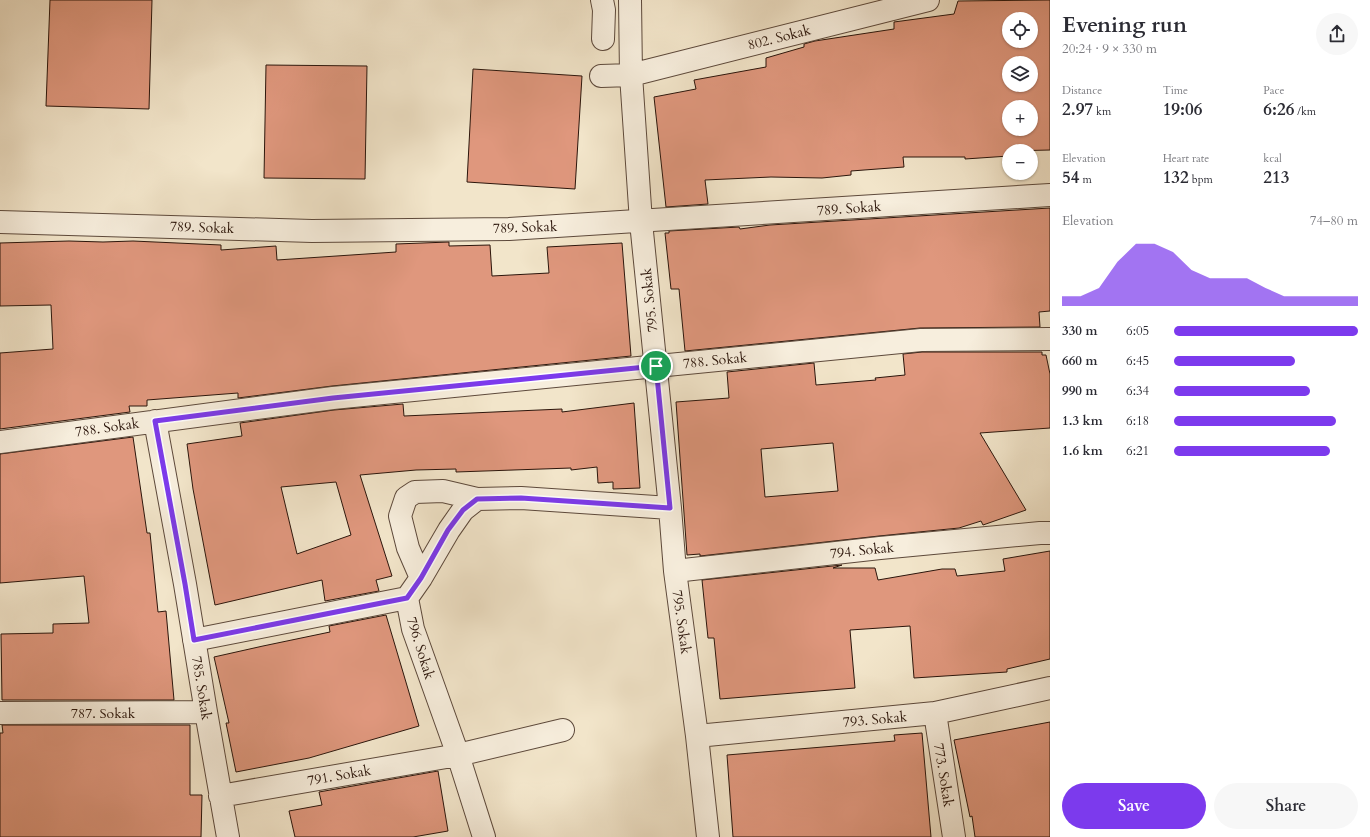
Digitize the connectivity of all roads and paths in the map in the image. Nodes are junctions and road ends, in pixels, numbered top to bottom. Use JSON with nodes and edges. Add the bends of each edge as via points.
{"nodes":[{"id":1,"x":602,"y":0,"type":"edge"},
{"id":2,"x":630,"y":0,"type":"edge"},
{"id":3,"x":928,"y":0,"type":"edge"},
{"id":4,"x":603,"y":39,"type":"dead end"},
{"id":5,"x":631,"y":75,"type":"junction"},
{"id":6,"x":601,"y":76,"type":"dead end"},
{"id":7,"x":1050,"y":195,"type":"edge"},
{"id":8,"x":0,"y":222,"type":"edge"},
{"id":9,"x":641,"y":222,"type":"junction"},
{"id":10,"x":1050,"y":340,"type":"edge"},
{"id":11,"x":656,"y":366,"type":"junction"},
{"id":12,"x":155,"y":421,"type":"junction"},
{"id":13,"x":0,"y":442,"type":"edge"},
{"id":14,"x":477,"y":499,"type":"junction"},
{"id":15,"x":670,"y":508,"type":"junction"},
{"id":16,"x":1050,"y":534,"type":"edge"},
{"id":17,"x":675,"y":571,"type":"junction"},
{"id":18,"x":421,"y":578,"type":"junction"},
{"id":19,"x":407,"y":598,"type":"junction"},
{"id":20,"x":194,"y":640,"type":"junction"},
{"id":21,"x":1050,"y":688,"type":"edge"},
{"id":22,"x":206,"y":712,"type":"junction"},
{"id":23,"x":0,"y":713,"type":"edge"},
{"id":24,"x":935,"y":713,"type":"junction"},
{"id":25,"x":563,"y":730,"type":"dead end"},
{"id":26,"x":697,"y":736,"type":"junction"},
{"id":27,"x":458,"y":755,"type":"junction"},
{"id":28,"x":220,"y":796,"type":"junction"},
{"id":29,"x":228,"y":837,"type":"edge"},
{"id":30,"x":484,"y":837,"type":"edge"},
{"id":31,"x":708,"y":837,"type":"edge"},
{"id":32,"x":954,"y":837,"type":"edge"}],
"edges":[{"from":1,"to":4,"type":"street"},
{"from":2,"to":5,"type":"street","name":"795. Sokak"},
{"from":3,"to":5,"type":"street","name":"802. Sokak"},
{"from":5,"to":6,"type":"street","name":"802. Sokak"},
{"from":5,"to":9,"type":"street","name":"795. Sokak"},
{"from":7,"to":9,"type":"street","name":"789. Sokak"},
{"from":8,"to":9,"type":"street","name":"789. Sokak","via":[[312,231],[509,229]]},
{"from":9,"to":11,"type":"street","name":"795. Sokak"},
{"from":10,"to":11,"type":"street","name":"788. Sokak","via":[[921,340]]},
{"from":11,"to":12,"type":"street","name":"788. Sokak","via":[[333,398]]},
{"from":11,"to":15,"type":"street","name":"795. Sokak"},
{"from":12,"to":13,"type":"street","name":"788. Sokak"},
{"from":12,"to":20,"type":"street","name":"785. Sokak"},
{"from":14,"to":15,"type":"street","via":[[521,498]]},
{"from":14,"to":18,"type":"street","name":"796. Sokak","via":[[463,510]]},
{"from":14,"to":18,"type":"street","via":[[443,491],[415,492],[406,498],[400,516],[408,548]]},
{"from":15,"to":17,"type":"street","name":"795. Sokak"},
{"from":16,"to":17,"type":"street","name":"794. Sokak","via":[[880,548]]},
{"from":17,"to":26,"type":"street","name":"795. Sokak"},
{"from":18,"to":19,"type":"street","name":"796. Sokak"},
{"from":19,"to":20,"type":"street"},
{"from":19,"to":27,"type":"street","name":"796. Sokak","via":[[413,629]]},
{"from":20,"to":22,"type":"street","name":"785. Sokak"},
{"from":21,"to":24,"type":"street","name":"793. Sokak"},
{"from":22,"to":23,"type":"street","name":"787. Sokak"},
{"from":22,"to":28,"type":"street","name":"785. Sokak"},
{"from":24,"to":26,"type":"street","name":"793. Sokak"},
{"from":24,"to":32,"type":"street","name":"773. Sokak"},
{"from":25,"to":27,"type":"street","name":"791. Sokak"},
{"from":26,"to":31,"type":"street","name":"795. Sokak"},
{"from":27,"to":28,"type":"street","name":"791. Sokak"},
{"from":27,"to":30,"type":"street","name":"796. Sokak"},
{"from":28,"to":29,"type":"street","name":"785. Sokak"}]}
